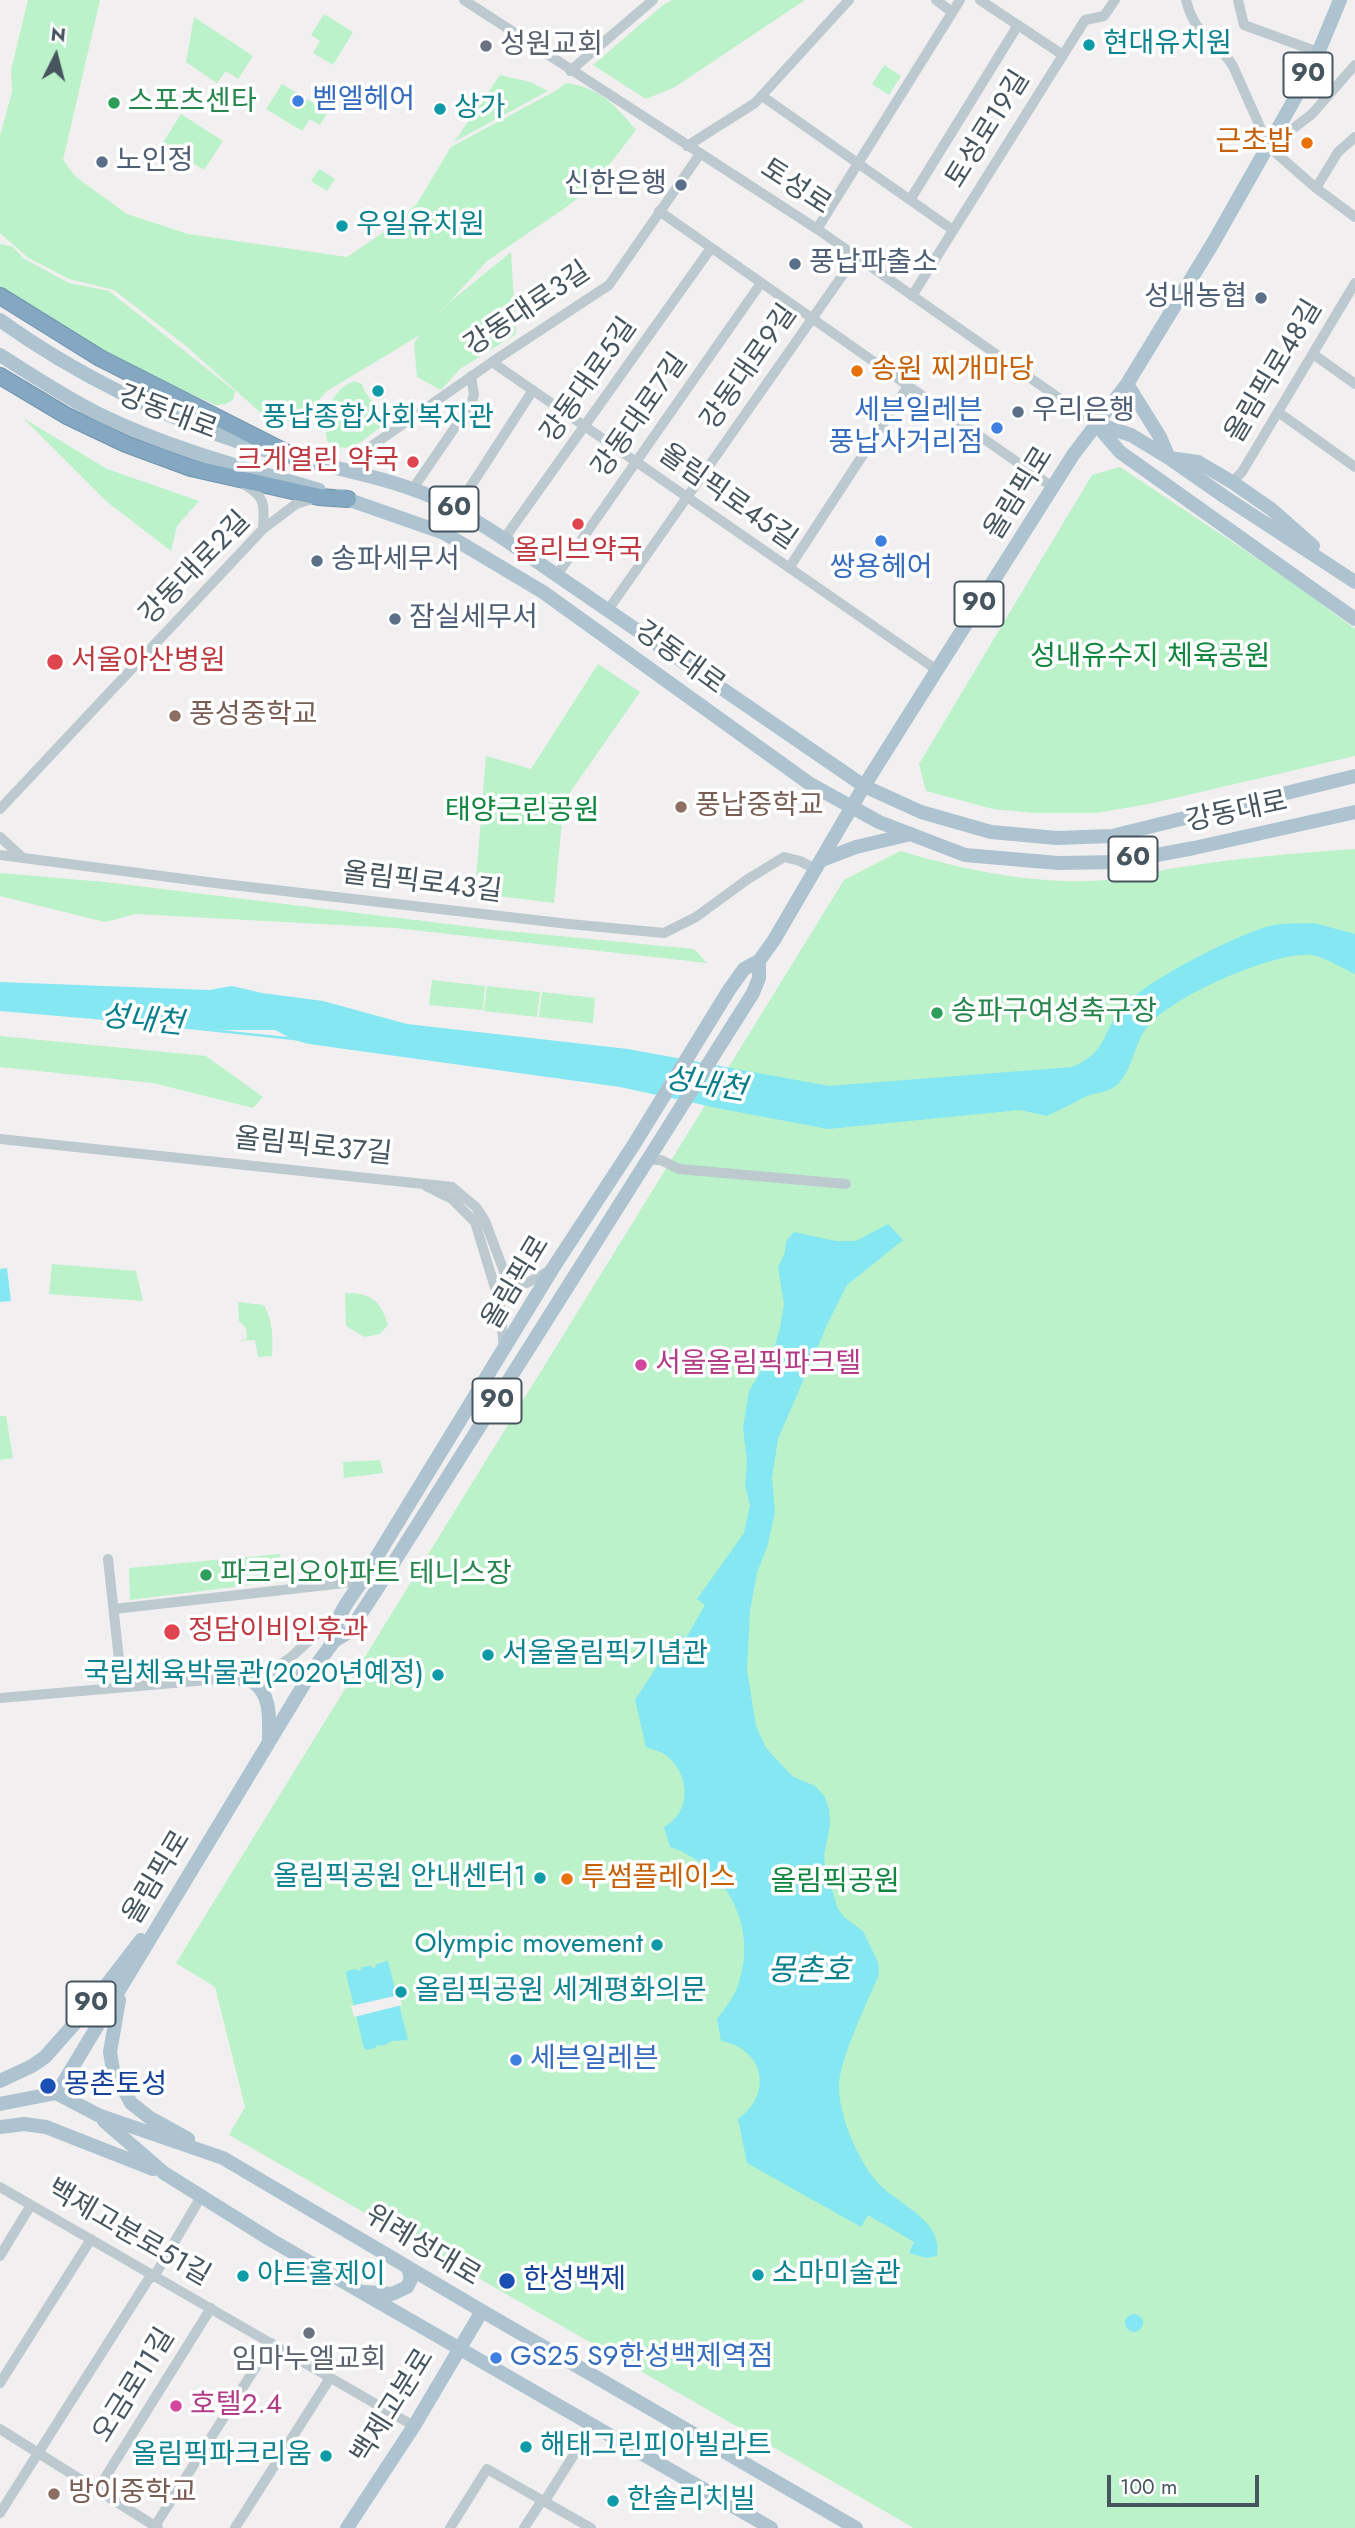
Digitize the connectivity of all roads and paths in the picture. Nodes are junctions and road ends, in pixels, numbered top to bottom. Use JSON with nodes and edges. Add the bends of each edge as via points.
{"nodes":[{"id":1,"x":464,"y":0,"type":"edge"},
{"id":2,"x":653,"y":0,"type":"edge"},
{"id":3,"x":849,"y":0,"type":"edge"},
{"id":4,"x":936,"y":0,"type":"edge"},
{"id":5,"x":960,"y":0,"type":"edge"},
{"id":6,"x":980,"y":0,"type":"edge"},
{"id":7,"x":1115,"y":0,"type":"edge"},
{"id":8,"x":1186,"y":0,"type":"edge"},
{"id":9,"x":1238,"y":0,"type":"edge"},
{"id":10,"x":1340,"y":0,"type":"edge"},
{"id":11,"x":952,"y":12,"type":"junction"},
{"id":12,"x":1018,"y":25,"type":"junction"},
{"id":13,"x":1318,"y":52,"type":"junction"},
{"id":14,"x":1063,"y":55,"type":"junction"},
{"id":15,"x":1355,"y":65,"type":"edge"},
{"id":16,"x":570,"y":71,"type":"junction"},
{"id":17,"x":762,"y":96,"type":"junction"},
{"id":18,"x":1355,"y":136,"type":"edge"},
{"id":19,"x":687,"y":146,"type":"junction"},
{"id":20,"x":1269,"y":147,"type":"junction"},
{"id":21,"x":700,"y":154,"type":"junction"},
{"id":22,"x":858,"y":163,"type":"junction"},
{"id":23,"x":1316,"y":188,"type":"junction"},
{"id":24,"x":910,"y":200,"type":"junction"},
{"id":25,"x":659,"y":211,"type":"junction"},
{"id":26,"x":1355,"y":217,"type":"edge"},
{"id":27,"x":817,"y":229,"type":"junction"},
{"id":28,"x":953,"y":230,"type":"junction"},
{"id":29,"x":711,"y":248,"type":"junction"},
{"id":30,"x":856,"y":256,"type":"junction"},
{"id":31,"x":761,"y":283,"type":"junction"},
{"id":32,"x":1355,"y":283,"type":"edge"},
{"id":33,"x":0,"y":296,"type":"edge"},
{"id":34,"x":912,"y":296,"type":"junction"},
{"id":35,"x":1345,"y":300,"type":"junction"},
{"id":36,"x":1355,"y":307,"type":"edge"},
{"id":37,"x":812,"y":319,"type":"junction"},
{"id":38,"x":0,"y":320,"type":"edge"},
{"id":39,"x":1313,"y":354,"type":"junction"},
{"id":40,"x":0,"y":355,"type":"edge"},
{"id":41,"x":492,"y":362,"type":"junction"},
{"id":42,"x":0,"y":376,"type":"edge"},
{"id":43,"x":471,"y":376,"type":"junction"},
{"id":44,"x":1127,"y":384,"type":"junction"},
{"id":45,"x":1355,"y":384,"type":"edge"},
{"id":46,"x":908,"y":386,"type":"junction"},
{"id":47,"x":533,"y":390,"type":"junction"},
{"id":48,"x":1278,"y":412,"type":"junction"},
{"id":49,"x":1096,"y":424,"type":"junction"},
{"id":50,"x":586,"y":427,"type":"junction"},
{"id":51,"x":1169,"y":458,"type":"junction"},
{"id":52,"x":299,"y":459,"type":"junction"},
{"id":53,"x":637,"y":463,"type":"junction"},
{"id":54,"x":1355,"y":467,"type":"edge"},
{"id":55,"x":355,"y":473,"type":"junction"},
{"id":56,"x":234,"y":478,"type":"junction"},
{"id":57,"x":1233,"y":482,"type":"junction"},
{"id":58,"x":1054,"y":488,"type":"junction"},
{"id":59,"x":412,"y":491,"type":"junction"},
{"id":60,"x":319,"y":497,"type":"junction"},
{"id":61,"x":687,"y":498,"type":"junction"},
{"id":62,"x":348,"y":499,"type":"junction"},
{"id":63,"x":456,"y":509,"type":"junction"},
{"id":64,"x":263,"y":529,"type":"junction"},
{"id":65,"x":504,"y":539,"type":"junction"},
{"id":66,"x":789,"y":568,"type":"junction"},
{"id":67,"x":1342,"y":572,"type":"junction"},
{"id":68,"x":557,"y":575,"type":"junction"},
{"id":69,"x":1355,"y":582,"type":"edge"},
{"id":70,"x":608,"y":610,"type":"junction"},
{"id":71,"x":1355,"y":619,"type":"edge"},
{"id":72,"x":937,"y":670,"type":"junction"},
{"id":73,"x":1355,"y":776,"type":"edge"},
{"id":74,"x":864,"y":786,"type":"junction"},
{"id":75,"x":852,"y":808,"type":"junction"},
{"id":76,"x":0,"y":809,"type":"edge"},
{"id":77,"x":1355,"y":812,"type":"edge"},
{"id":78,"x":911,"y":834,"type":"junction"},
{"id":79,"x":0,"y":837,"type":"edge"},
{"id":80,"x":0,"y":855,"type":"edge"},
{"id":81,"x":23,"y":858,"type":"junction"},
{"id":82,"x":819,"y":865,"type":"junction"},
{"id":83,"x":759,"y":961,"type":"junction"},
{"id":84,"x":0,"y":1139,"type":"edge"},
{"id":85,"x":651,"y":1157,"type":"junction"},
{"id":86,"x":421,"y":1183,"type":"junction"},
{"id":87,"x":846,"y":1184,"type":"dead end"},
{"id":88,"x":553,"y":1268,"type":"junction"},
{"id":89,"x":504,"y":1351,"type":"junction"},
{"id":90,"x":108,"y":1559,"type":"dead end"},
{"id":91,"x":362,"y":1581,"type":"junction"},
{"id":92,"x":114,"y":1609,"type":"junction"},
{"id":93,"x":339,"y":1614,"type":"junction"},
{"id":94,"x":334,"y":1641,"type":"junction"},
{"id":95,"x":312,"y":1671,"type":"junction"},
{"id":96,"x":268,"y":1674,"type":"junction"},
{"id":97,"x":230,"y":1677,"type":"junction"},
{"id":98,"x":122,"y":1687,"type":"junction"},
{"id":99,"x":0,"y":1698,"type":"edge"},
{"id":100,"x":268,"y":1743,"type":"junction"},
{"id":101,"x":167,"y":1910,"type":"junction"},
{"id":102,"x":120,"y":1991,"type":"junction"},
{"id":103,"x":0,"y":2081,"type":"edge"},
{"id":104,"x":56,"y":2093,"type":"junction"},
{"id":105,"x":0,"y":2104,"type":"edge"},
{"id":106,"x":98,"y":2116,"type":"junction"},
{"id":107,"x":0,"y":2127,"type":"edge"},
{"id":108,"x":223,"y":2158,"type":"junction"},
{"id":109,"x":164,"y":2173,"type":"junction"},
{"id":110,"x":0,"y":2187,"type":"edge"},
{"id":111,"x":202,"y":2195,"type":"junction"},
{"id":112,"x":31,"y":2205,"type":"junction"},
{"id":113,"x":91,"y":2239,"type":"junction"},
{"id":114,"x":0,"y":2256,"type":"edge"},
{"id":115,"x":408,"y":2267,"type":"junction"},
{"id":116,"x":155,"y":2275,"type":"junction"},
{"id":117,"x":360,"y":2292,"type":"junction"},
{"id":118,"x":211,"y":2308,"type":"junction"},
{"id":119,"x":482,"y":2311,"type":"junction"},
{"id":120,"x":271,"y":2343,"type":"junction"},
{"id":121,"x":460,"y":2348,"type":"junction"},
{"id":122,"x":330,"y":2378,"type":"junction"},
{"id":123,"x":0,"y":2383,"type":"edge"},
{"id":124,"x":414,"y":2426,"type":"junction"},
{"id":125,"x":592,"y":2426,"type":"junction"},
{"id":126,"x":0,"y":2429,"type":"edge"},
{"id":127,"x":38,"y":2452,"type":"junction"},
{"id":128,"x":97,"y":2489,"type":"junction"},
{"id":129,"x":541,"y":2502,"type":"junction"},
{"id":130,"x":0,"y":2512,"type":"edge"},
{"id":131,"x":157,"y":2527,"type":"edge"},
{"id":132,"x":235,"y":2528,"type":"edge"},
{"id":133,"x":346,"y":2528,"type":"edge"},
{"id":134,"x":450,"y":2528,"type":"edge"},
{"id":135,"x":524,"y":2528,"type":"edge"},
{"id":136,"x":591,"y":2528,"type":"edge"},
{"id":137,"x":771,"y":2528,"type":"edge"},
{"id":138,"x":856,"y":2528,"type":"edge"}],
"edges":[{"from":1,"to":16,"type":"street","name":"토성로"},
{"from":2,"to":16,"type":"street"},
{"from":3,"to":17,"type":"street"},
{"from":4,"to":11,"type":"street"},
{"from":5,"to":11,"type":"street"},
{"from":6,"to":12,"type":"street","name":"토성로19길"},
{"from":7,"to":14,"type":"street","name":"토성로19길","via":[[1104,16],[1085,20]]},
{"from":8,"to":20,"type":"street","via":[[1197,28],[1233,66]]},
{"from":9,"to":13,"type":"street","via":[[1244,25]]},
{"from":10,"to":13,"type":"main road","name":"올림픽로","number":"90"},
{"from":11,"to":22,"type":"street"},
{"from":12,"to":14,"type":"street","name":"토성로19길"},
{"from":12,"to":24,"type":"street","name":"토성로19길"},
{"from":13,"to":20,"type":"main road","name":"올림픽로","number":"90"},
{"from":14,"to":28,"type":"street","name":"토성로19길"},
{"from":15,"to":20,"type":"street","via":[[1312,114]]},
{"from":16,"to":19,"type":"street","name":"토성로"},
{"from":17,"to":19,"type":"street"},
{"from":17,"to":22,"type":"street","name":"토성로19길"},
{"from":18,"to":23,"type":"street","via":[[1338,152]]},
{"from":19,"to":21,"type":"street","name":"토성로"},
{"from":20,"to":23,"type":"street"},
{"from":20,"to":44,"type":"main road","name":"올림픽로","number":"90"},
{"from":21,"to":25,"type":"street","name":"강동대로3길"},
{"from":21,"to":27,"type":"street","name":"토성로"},
{"from":22,"to":24,"type":"street","name":"토성로19길"},
{"from":22,"to":27,"type":"street"},
{"from":23,"to":26,"type":"street"},
{"from":24,"to":28,"type":"street","name":"토성로19길"},
{"from":25,"to":29,"type":"street"},
{"from":25,"to":41,"type":"street","name":"강동대로3길","via":[[609,285]]},
{"from":27,"to":30,"type":"street","name":"토성로"},
{"from":28,"to":34,"type":"street","name":"토성로19길"},
{"from":29,"to":31,"type":"street"},
{"from":29,"to":50,"type":"street","name":"강동대로5길"},
{"from":30,"to":34,"type":"street","name":"토성로"},
{"from":30,"to":37,"type":"street","name":"강동대로9길"},
{"from":31,"to":37,"type":"street"},
{"from":31,"to":53,"type":"street","name":"강동대로7길"},
{"from":32,"to":35,"type":"street","name":"올림픽로48길"},
{"from":33,"to":52,"type":"highway","via":[[100,358]]},
{"from":34,"to":49,"type":"street","name":"토성로"},
{"from":35,"to":36,"type":"street"},
{"from":35,"to":39,"type":"street","name":"올림픽로48길"},
{"from":37,"to":46,"type":"street"},
{"from":37,"to":61,"type":"street","name":"강동대로9길"},
{"from":38,"to":52,"type":"main road","name":"강동대로","number":"60","via":[[108,385],[192,424]]},
{"from":39,"to":45,"type":"street"},
{"from":39,"to":48,"type":"street","name":"올림픽로48길"},
{"from":40,"to":62,"type":"main road","name":"강동대로","number":"60","via":[[102,415],[187,451]]},
{"from":41,"to":43,"type":"street","name":"강동대로3길"},
{"from":41,"to":47,"type":"street","name":"올림픽로45길"},
{"from":42,"to":56,"type":"highway","via":[[126,444]]},
{"from":43,"to":55,"type":"street","name":"강동대로3길","via":[[362,452]]},
{"from":43,"to":59,"type":"street","via":[[471,404]]},
{"from":44,"to":49,"type":"main road","name":"올림픽로","number":"90"},
{"from":44,"to":51,"type":"main road"},
{"from":46,"to":58,"type":"street"},
{"from":46,"to":66,"type":"street"},
{"from":47,"to":50,"type":"street","name":"올림픽로45길"},
{"from":47,"to":63,"type":"street"},
{"from":48,"to":54,"type":"street"},
{"from":48,"to":57,"type":"street","name":"올림픽로48길"},
{"from":49,"to":51,"type":"main road","via":[[1131,435]]},
{"from":49,"to":58,"type":"main road","name":"올림픽로","number":"90"},
{"from":49,"to":71,"type":"main road","via":[[1120,452]]},
{"from":50,"to":53,"type":"street","name":"올림픽로45길"},
{"from":50,"to":65,"type":"street","name":"강동대로5길"},
{"from":51,"to":57,"type":"main road","via":[[1198,462]]},
{"from":51,"to":67,"type":"main road"},
{"from":52,"to":55,"type":"main road","name":"강동대로","number":"60"},
{"from":53,"to":61,"type":"street","name":"올림픽로45길"},
{"from":53,"to":68,"type":"street","name":"강동대로7길"},
{"from":55,"to":59,"type":"main road","name":"강동대로","number":"60"},
{"from":56,"to":60,"type":"highway"},
{"from":56,"to":64,"type":"street","via":[[264,501]]},
{"from":57,"to":67,"type":"main road"},
{"from":58,"to":72,"type":"main road","name":"올림픽로","number":"90"},
{"from":59,"to":63,"type":"main road","name":"강동대로","number":"60"},
{"from":60,"to":62,"type":"highway"},
{"from":60,"to":64,"type":"street","name":"강동대로2길","via":[[296,504]]},
{"from":61,"to":66,"type":"street","name":"올림픽로45길"},
{"from":61,"to":70,"type":"street","name":"강동대로9길"},
{"from":62,"to":75,"type":"main road","name":"강동대로","number":"60","via":[[444,533],[543,592],[810,784]]},
{"from":63,"to":65,"type":"main road","name":"강동대로","number":"60"},
{"from":64,"to":76,"type":"street","name":"강동대로2길"},
{"from":65,"to":68,"type":"main road","name":"강동대로","number":"60"},
{"from":66,"to":72,"type":"street","name":"올림픽로45길"},
{"from":67,"to":69,"type":"main road"},
{"from":68,"to":70,"type":"main road","name":"강동대로","number":"60"},
{"from":70,"to":74,"type":"main road","name":"강동대로","number":"60"},
{"from":72,"to":74,"type":"main road","name":"올림픽로","number":"90"},
{"from":73,"to":74,"type":"main road","name":"강동대로","number":"60","via":[[1112,836],[1057,838],[991,832],[921,812]]},
{"from":74,"to":75,"type":"main road","name":"올림픽로","number":"90"},
{"from":75,"to":78,"type":"main road","name":"강동대로","number":"60"},
{"from":75,"to":82,"type":"main road","name":"올림픽로","number":"90"},
{"from":77,"to":78,"type":"main road","name":"강동대로","number":"60","via":[[1119,862],[1058,863],[965,855]]},
{"from":78,"to":82,"type":"main road","via":[[856,847]]},
{"from":79,"to":81,"type":"street"},
{"from":80,"to":81,"type":"street","name":"올림픽로43길"},
{"from":81,"to":82,"type":"street","name":"올림픽로43길","via":[[664,933],[696,918],[784,857]]},
{"from":82,"to":83,"type":"main road","name":"올림픽로","number":"90"},
{"from":83,"to":85,"type":"main road","name":"올림픽로","number":"90","via":[[753,993]]},
{"from":83,"to":88,"type":"main road","name":"올림픽로","number":"90","via":[[744,969],[729,990]]},
{"from":84,"to":86,"type":"street","name":"올림픽로37길"},
{"from":85,"to":87,"type":"street","via":[[679,1169]]},
{"from":85,"to":94,"type":"main road","name":"올림픽로","number":"90","via":[[349,1632]]},
{"from":86,"to":88,"type":"street","via":[[452,1186],[476,1207],[505,1274],[515,1281],[527,1283]]},
{"from":86,"to":89,"type":"street","name":"올림픽로37길","via":[[452,1199],[475,1222],[500,1304]]},
{"from":88,"to":89,"type":"main road","name":"올림픽로","number":"90"},
{"from":89,"to":91,"type":"main road","name":"올림픽로","number":"90"},
{"from":90,"to":92,"type":"street"},
{"from":91,"to":92,"type":"street"},
{"from":91,"to":93,"type":"main road","name":"올림픽로","number":"90"},
{"from":92,"to":98,"type":"street"},
{"from":93,"to":94,"type":"main road","name":"올림픽로","number":"90"},
{"from":93,"to":96,"type":"street"},
{"from":94,"to":95,"type":"main road","name":"올림픽로","number":"90"},
{"from":95,"to":96,"type":"street"},
{"from":95,"to":100,"type":"main road","name":"올림픽로","number":"90"},
{"from":96,"to":97,"type":"street"},
{"from":97,"to":98,"type":"street"},
{"from":97,"to":100,"type":"main road","via":[[253,1682],[265,1697],[270,1710]]},
{"from":98,"to":99,"type":"street"},
{"from":100,"to":101,"type":"main road","name":"올림픽로","number":"90"},
{"from":101,"to":102,"type":"main road","name":"올림픽로","number":"90"},
{"from":101,"to":103,"type":"main road","number":"90","via":[[45,2057]]},
{"from":102,"to":104,"type":"main road","name":"올림픽로","number":"90"},
{"from":102,"to":108,"type":"main road","via":[[110,2052],[113,2070],[131,2103]]},
{"from":104,"to":105,"type":"main road"},
{"from":104,"to":106,"type":"main road","name":"위례성대로"},
{"from":106,"to":108,"type":"main road","name":"위례성대로"},
{"from":106,"to":109,"type":"main road","name":"위례성대로"},
{"from":107,"to":109,"type":"main road","via":[[46,2127]]},
{"from":108,"to":115,"type":"main road","name":"위례성대로"},
{"from":109,"to":111,"type":"main road","name":"위례성대로"},
{"from":110,"to":112,"type":"street","name":"백제고분로51길"},
{"from":111,"to":116,"type":"street"},
{"from":111,"to":117,"type":"main road","name":"위례성대로"},
{"from":112,"to":113,"type":"street","name":"백제고분로51길"},
{"from":112,"to":114,"type":"street"},
{"from":113,"to":116,"type":"street","name":"백제고분로51길"},
{"from":113,"to":123,"type":"street"},
{"from":115,"to":117,"type":"main road","via":[[411,2279],[407,2287],[392,2294]]},
{"from":115,"to":119,"type":"main road","name":"위례성대로"},
{"from":116,"to":118,"type":"street","name":"백제고분로51길"},
{"from":116,"to":127,"type":"street"},
{"from":117,"to":121,"type":"main road","name":"위례성대로"},
{"from":118,"to":120,"type":"street","name":"백제고분로51길"},
{"from":118,"to":128,"type":"street","name":"오금로11길"},
{"from":119,"to":121,"type":"main road","name":"백제고분로"},
{"from":119,"to":138,"type":"main road","name":"위례성대로"},
{"from":120,"to":122,"type":"street","name":"백제고분로51길"},
{"from":120,"to":131,"type":"street"},
{"from":121,"to":124,"type":"main road","name":"백제고분로"},
{"from":121,"to":125,"type":"main road","name":"위례성대로"},
{"from":122,"to":124,"type":"street","name":"백제고분로51길"},
{"from":122,"to":132,"type":"street"},
{"from":124,"to":133,"type":"main road","name":"백제고분로"},
{"from":125,"to":129,"type":"street"},
{"from":125,"to":137,"type":"main road","name":"위례성대로"},
{"from":126,"to":127,"type":"street"},
{"from":127,"to":128,"type":"street"},
{"from":127,"to":130,"type":"street"},
{"from":128,"to":131,"type":"street"},
{"from":129,"to":134,"type":"street","via":[[487,2469]]},
{"from":129,"to":135,"type":"street"},
{"from":129,"to":136,"type":"street"}]}
